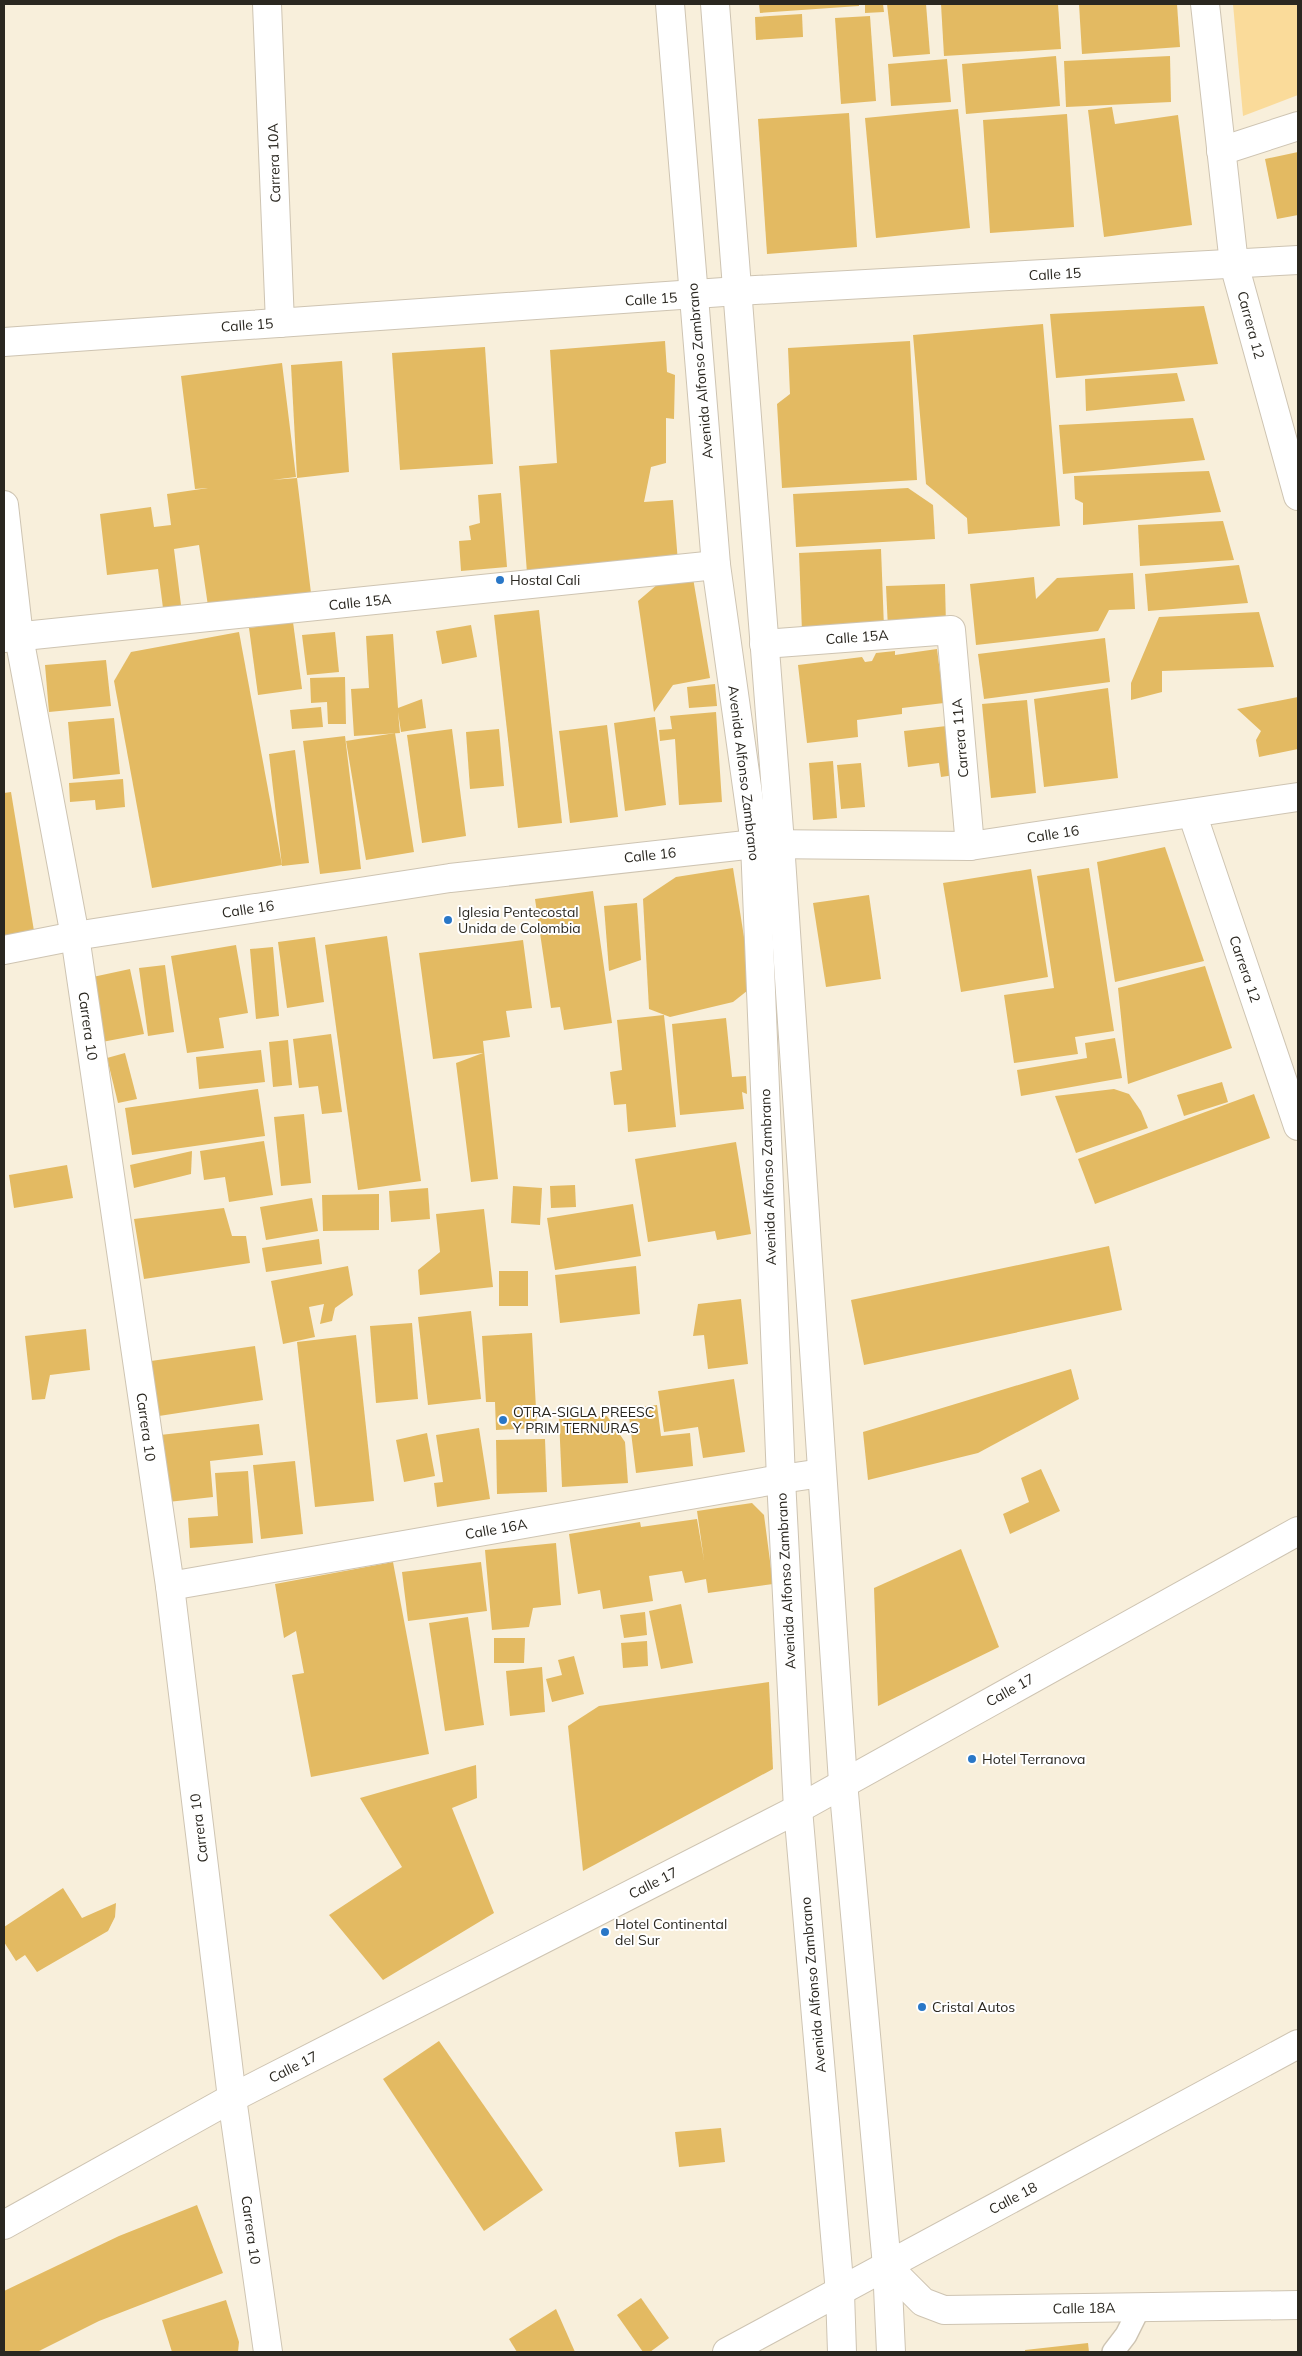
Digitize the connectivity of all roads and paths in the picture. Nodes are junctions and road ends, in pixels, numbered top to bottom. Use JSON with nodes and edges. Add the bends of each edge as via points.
{"nodes":[{"id":1,"x":267,"y":4,"type":"edge"},
{"id":2,"x":670,"y":4,"type":"edge"},
{"id":3,"x":715,"y":4,"type":"edge"},
{"id":4,"x":1206,"y":4,"type":"edge"},
{"id":5,"x":1298,"y":126,"type":"edge"},
{"id":6,"x":1222,"y":151,"type":"junction"},
{"id":7,"x":1298,"y":260,"type":"edge"},
{"id":8,"x":1234,"y":264,"type":"junction"},
{"id":9,"x":738,"y":291,"type":"junction"},
{"id":10,"x":694,"y":296,"type":"junction"},
{"id":11,"x":280,"y":322,"type":"junction"},
{"id":12,"x":4,"y":342,"type":"edge"},
{"id":13,"x":1298,"y":496,"type":"edge"},
{"id":14,"x":4,"y":505,"type":"edge"},
{"id":15,"x":716,"y":565,"type":"junction"},
{"id":16,"x":950,"y":630,"type":"joint"},
{"id":17,"x":11,"y":637,"type":"edge"},
{"id":18,"x":764,"y":644,"type":"junction"},
{"id":19,"x":1298,"y":797,"type":"edge"},
{"id":20,"x":1192,"y":813,"type":"junction"},
{"id":21,"x":768,"y":844,"type":"junction"},
{"id":22,"x":970,"y":846,"type":"junction"},
{"id":23,"x":75,"y":936,"type":"junction"},
{"id":24,"x":4,"y":950,"type":"edge"},
{"id":25,"x":1298,"y":1126,"type":"edge"},
{"id":26,"x":822,"y":1474,"type":"junction"},
{"id":27,"x":780,"y":1479,"type":"junction"},
{"id":28,"x":1298,"y":1531,"type":"edge"},
{"id":29,"x":170,"y":1586,"type":"junction"},
{"id":30,"x":843,"y":1782,"type":"junction"},
{"id":31,"x":798,"y":1809,"type":"junction"},
{"id":32,"x":1298,"y":2044,"type":"edge"},
{"id":33,"x":232,"y":2098,"type":"junction"},
{"id":34,"x":4,"y":2225,"type":"edge"},
{"id":35,"x":886,"y":2266,"type":"junction"},
{"id":36,"x":840,"y":2293,"type":"junction"},
{"id":37,"x":1298,"y":2306,"type":"edge"},
{"id":38,"x":1140,"y":2307,"type":"junction"},
{"id":39,"x":268,"y":2352,"type":"edge"},
{"id":40,"x":727,"y":2352,"type":"edge"},
{"id":41,"x":842,"y":2352,"type":"edge"},
{"id":42,"x":891,"y":2352,"type":"edge"},
{"id":43,"x":1113,"y":2352,"type":"edge"}],
"edges":[{"from":1,"to":11,"type":"street","name":"Carrera 10A"},
{"from":2,"to":10,"type":"street","name":"Avenida Alfonso Zambrano"},
{"from":3,"to":9,"type":"street","name":"Avenida Alfonso Zambrano"},
{"from":4,"to":6,"type":"street","name":"Carrera 12"},
{"from":5,"to":6,"type":"street"},
{"from":6,"to":8,"type":"street","name":"Carrera 12"},
{"from":7,"to":8,"type":"street","name":"Calle 15"},
{"from":8,"to":9,"type":"street","name":"Calle 15"},
{"from":8,"to":13,"type":"street","name":"Carrera 12"},
{"from":9,"to":10,"type":"street","name":"Calle 15"},
{"from":9,"to":18,"type":"street","name":"Avenida Alfonso Zambrano"},
{"from":10,"to":11,"type":"street","name":"Calle 15"},
{"from":10,"to":15,"type":"street","name":"Avenida Alfonso Zambrano"},
{"from":11,"to":12,"type":"street","name":"Calle 15"},
{"from":14,"to":17,"type":"street","name":"Carrera 10"},
{"from":15,"to":17,"type":"street","name":"Calle 15A"},
{"from":15,"to":21,"type":"street","name":"Avenida Alfonso Zambrano"},
{"from":16,"to":18,"type":"street","name":"Calle 15A"},
{"from":16,"to":22,"type":"street","name":"Carrera 11A"},
{"from":17,"to":23,"type":"street","name":"Carrera 10"},
{"from":18,"to":21,"type":"street","name":"Avenida Alfonso Zambrano"},
{"from":19,"to":20,"type":"street","name":"Calle 16"},
{"from":20,"to":22,"type":"street","name":"Calle 16"},
{"from":20,"to":25,"type":"street","name":"Carrera 12"},
{"from":21,"to":22,"type":"street","name":"Calle 16"},
{"from":21,"to":23,"type":"street","name":"Calle 16","via":[[450,878]]},
{"from":21,"to":26,"type":"street","name":"Avenida Alfonso Zambrano"},
{"from":21,"to":27,"type":"street","name":"Avenida Alfonso Zambrano"},
{"from":23,"to":24,"type":"street","name":"Calle 16"},
{"from":23,"to":29,"type":"street","name":"Carrera 10"},
{"from":26,"to":27,"type":"street","name":"Calle 16A"},
{"from":26,"to":30,"type":"street","name":"Avenida Alfonso Zambrano"},
{"from":27,"to":29,"type":"street","name":"Calle 16A"},
{"from":27,"to":31,"type":"street","name":"Avenida Alfonso Zambrano"},
{"from":28,"to":30,"type":"street","name":"Calle 17"},
{"from":29,"to":33,"type":"street","name":"Carrera 10"},
{"from":30,"to":31,"type":"street","name":"Calle 17"},
{"from":30,"to":35,"type":"street","name":"Avenida Alfonso Zambrano"},
{"from":31,"to":33,"type":"street","name":"Calle 17"},
{"from":31,"to":36,"type":"street","name":"Avenida Alfonso Zambrano"},
{"from":32,"to":35,"type":"street","name":"Calle 18"},
{"from":33,"to":34,"type":"street","name":"Calle 17"},
{"from":33,"to":39,"type":"street","name":"Carrera 10"},
{"from":35,"to":36,"type":"street","name":"Calle 18"},
{"from":35,"to":38,"type":"street","name":"Calle 18A","via":[[923,2302],[944,2310]]},
{"from":35,"to":42,"type":"street","name":"Avenida Alfonso Zambrano"},
{"from":36,"to":40,"type":"street","name":"Calle 18"},
{"from":36,"to":41,"type":"street","name":"Avenida Alfonso Zambrano"},
{"from":37,"to":38,"type":"street","name":"Calle 18A"},
{"from":38,"to":43,"type":"lane"}]}
